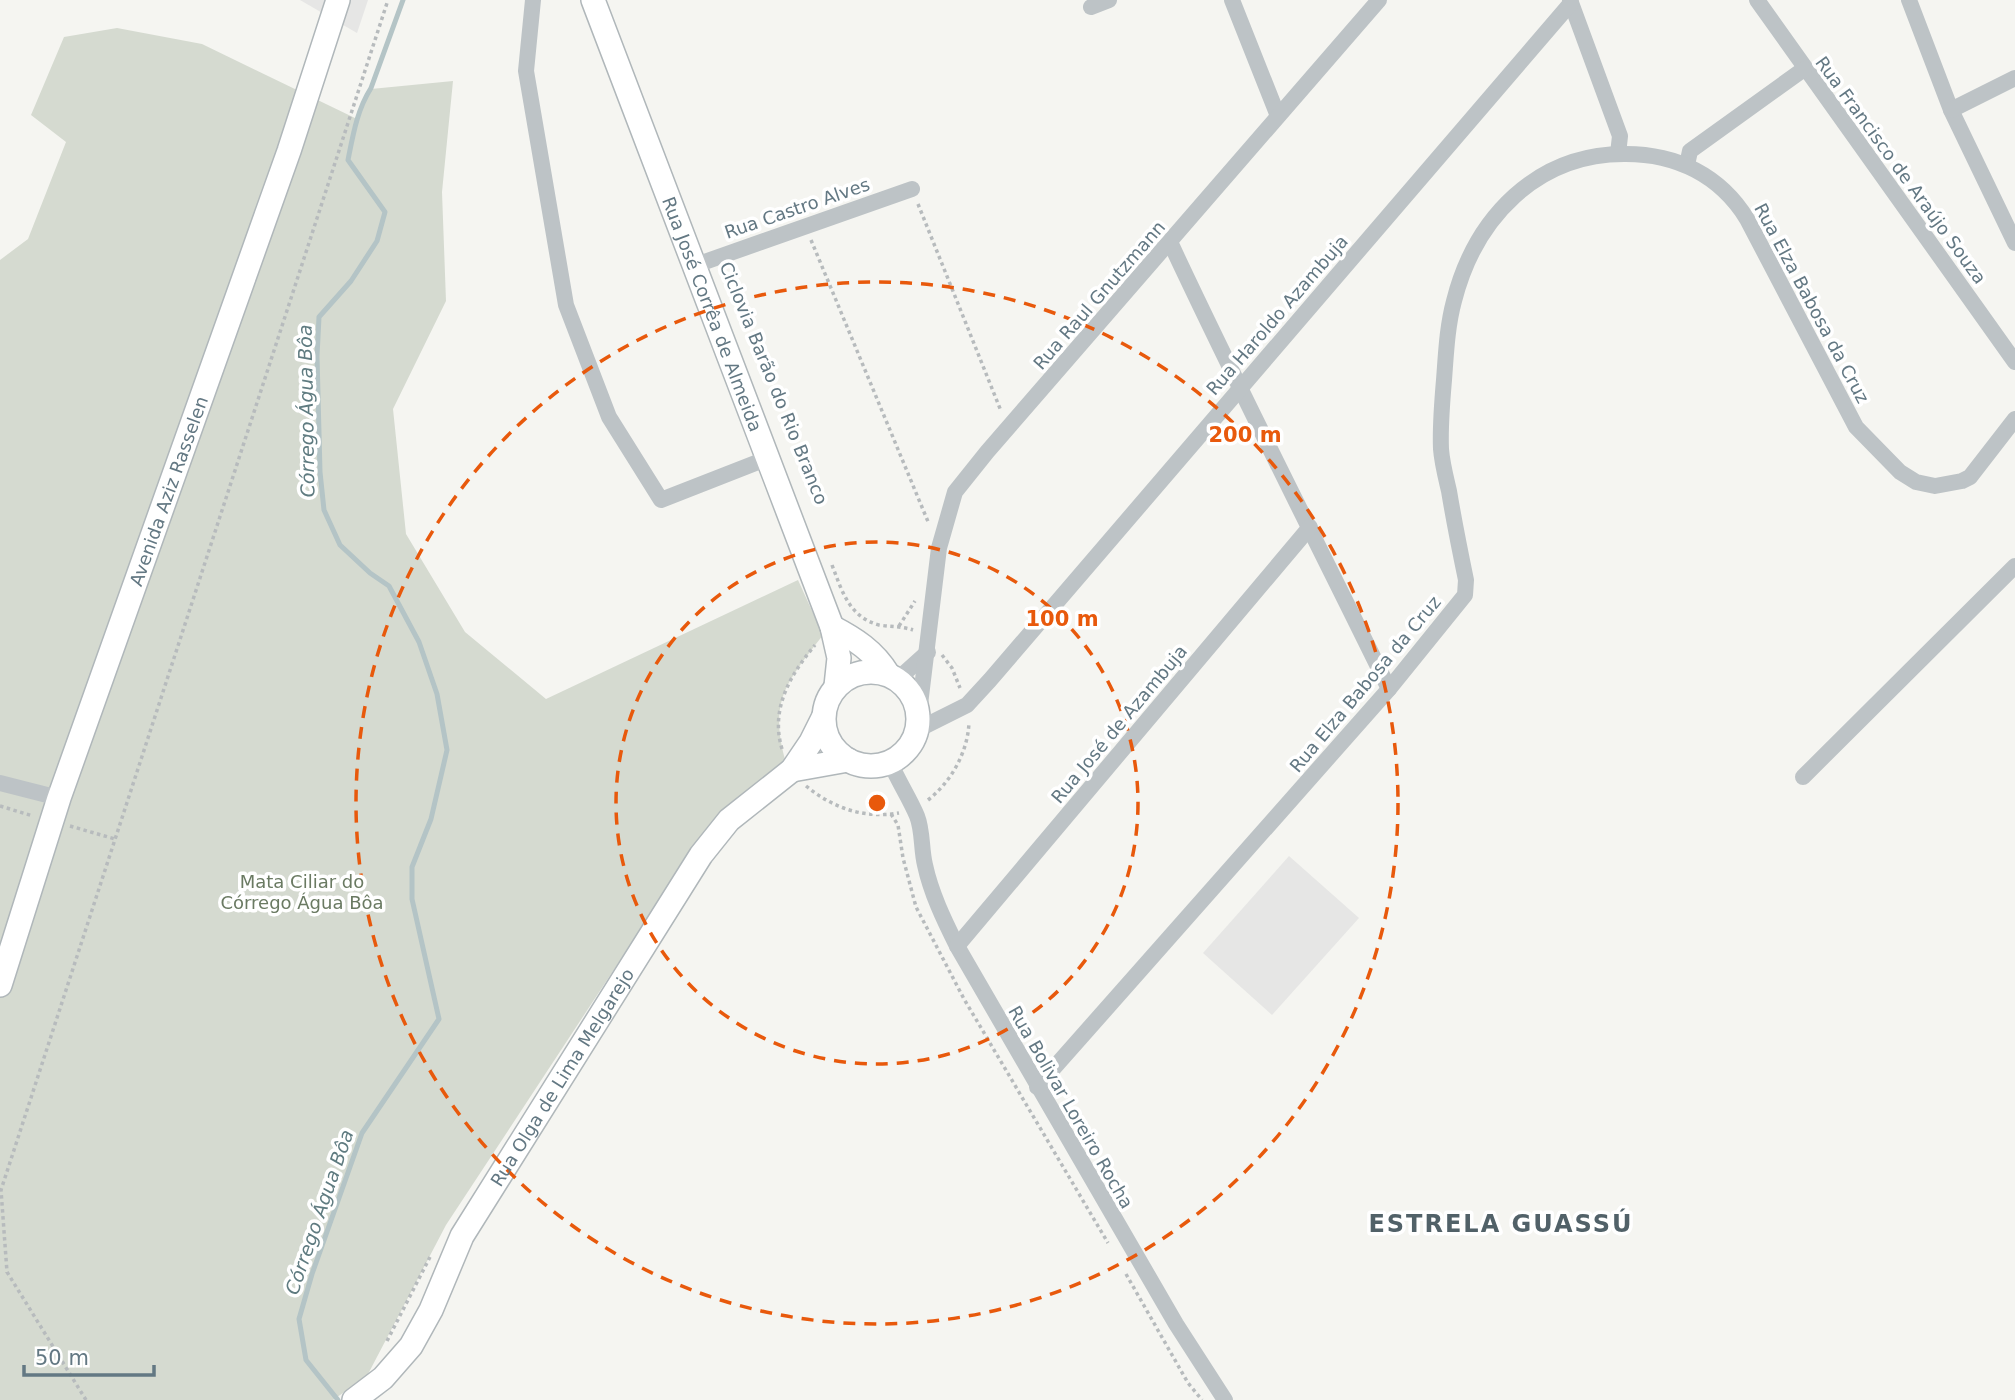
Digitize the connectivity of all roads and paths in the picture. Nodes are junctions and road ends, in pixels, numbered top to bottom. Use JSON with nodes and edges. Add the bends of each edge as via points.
{"nodes":[{"id":1,"x":338,"y":0,"type":"edge"},
{"id":2,"x":388,"y":0,"type":"edge"},
{"id":3,"x":533,"y":0,"type":"edge"},
{"id":4,"x":593,"y":0,"type":"edge"},
{"id":5,"x":1108,"y":0,"type":"edge"},
{"id":6,"x":1232,"y":0,"type":"edge"},
{"id":7,"x":1379,"y":0,"type":"edge"},
{"id":8,"x":1756,"y":0,"type":"edge"},
{"id":9,"x":1909,"y":0,"type":"edge"},
{"id":10,"x":1570,"y":2,"type":"edge"},
{"id":11,"x":1091,"y":7,"type":"dead end"},
{"id":12,"x":1804,"y":69,"type":"junction"},
{"id":13,"x":2015,"y":78,"type":"edge"},
{"id":14,"x":1951,"y":110,"type":"junction"},
{"id":15,"x":1278,"y":116,"type":"junction"},
{"id":16,"x":1618,"y":154,"type":"junction"},
{"id":17,"x":1688,"y":165,"type":"junction"},
{"id":18,"x":912,"y":189,"type":"joint"},
{"id":19,"x":805,"y":225,"type":"junction"},
{"id":20,"x":1170,"y":242,"type":"junction"},
{"id":21,"x":2015,"y":243,"type":"edge"},
{"id":22,"x":695,"y":265,"type":"junction"},
{"id":23,"x":2015,"y":362,"type":"edge"},
{"id":24,"x":1239,"y":389,"type":"junction"},
{"id":25,"x":2015,"y":419,"type":"edge"},
{"id":26,"x":1009,"y":429,"type":"junction"},
{"id":27,"x":766,"y":459,"type":"junction"},
{"id":28,"x":1310,"y":527,"type":"junction"},
{"id":29,"x":939,"y":548,"type":"junction"},
{"id":30,"x":832,"y":565,"type":"dead end"},
{"id":31,"x":2015,"y":566,"type":"edge"},
{"id":32,"x":832,"y":627,"type":"junction"},
{"id":33,"x":928,"y":646,"type":"junction"},
{"id":34,"x":893,"y":677,"type":"junction"},
{"id":35,"x":836,"y":686,"type":"junction"},
{"id":36,"x":1389,"y":689,"type":"junction"},
{"id":37,"x":823,"y":718,"type":"junction"},
{"id":38,"x":918,"y":725,"type":"junction"},
{"id":39,"x":848,"y":760,"type":"junction"},
{"id":40,"x":890,"y":762,"type":"junction"},
{"id":41,"x":790,"y":771,"type":"junction"},
{"id":42,"x":1803,"y":777,"type":"dead end"},
{"id":43,"x":0,"y":783,"type":"edge"},
{"id":44,"x":59,"y":798,"type":"junction"},
{"id":45,"x":891,"y":814,"type":"dead end"},
{"id":46,"x":957,"y":946,"type":"junction"},
{"id":47,"x":0,"y":985,"type":"edge"},
{"id":48,"x":1037,"y":1087,"type":"junction"},
{"id":49,"x":86,"y":1400,"type":"edge"},
{"id":50,"x":354,"y":1400,"type":"edge"},
{"id":51,"x":1225,"y":1400,"type":"edge"}],
"edges":[{"from":1,"to":44,"type":"street","name":"Avenida Aziz Rasselen","via":[[289,151]]},
{"from":2,"to":49,"type":"path","via":[[1,1190],[7,1272]]},
{"from":3,"to":27,"type":"street","via":[[526,71],[566,305],[610,417],[661,500]]},
{"from":4,"to":22,"type":"street","name":"Rua José Corrêa de Almeida"},
{"from":5,"to":11,"type":"street"},
{"from":6,"to":15,"type":"street"},
{"from":7,"to":15,"type":"street","name":"Rua Raul Gnutzmann"},
{"from":8,"to":12,"type":"street","name":"Rua Francisco de Araújo Souza"},
{"from":9,"to":14,"type":"street"},
{"from":10,"to":16,"type":"street","via":[[1620,135]]},
{"from":10,"to":24,"type":"street","name":"Rua Haroldo Azambuja"},
{"from":12,"to":17,"type":"street","via":[[1690,151]]},
{"from":12,"to":23,"type":"street","name":"Rua Francisco de Araújo Souza"},
{"from":13,"to":14,"type":"street"},
{"from":14,"to":21,"type":"street"},
{"from":15,"to":20,"type":"street","name":"Rua Raul Gnutzmann"},
{"from":16,"to":17,"type":"street","name":"Rua Elza Babosa da Cruz"},
{"from":16,"to":36,"type":"street","name":"Rua Elza Babosa da Cruz","via":[[1576,160],[1536,177],[1495,218],[1462,276],[1449,322],[1441,441],[1465,595]]},
{"from":17,"to":25,"type":"street","name":"Rua Elza Babosa da Cruz","via":[[1722,187],[1740,207],[1856,428],[1900,472],[1916,482],[1944,486],[1970,477]]},
{"from":18,"to":19,"type":"street","name":"Rua Castro Alves"},
{"from":18,"to":26,"type":"path"},
{"from":19,"to":22,"type":"street","name":"Rua Castro Alves"},
{"from":19,"to":29,"type":"path"},
{"from":20,"to":24,"type":"street"},
{"from":20,"to":26,"type":"street","name":"Rua Raul Gnutzmann"},
{"from":22,"to":27,"type":"street","name":"Rua José Corrêa de Almeida"},
{"from":24,"to":28,"type":"street"},
{"from":24,"to":38,"type":"street","name":"Rua Haroldo Azambuja","via":[[967,705]]},
{"from":26,"to":29,"type":"street","name":"Rua Raul Gnutzmann","via":[[955,492]]},
{"from":27,"to":32,"type":"street","name":"Rua José Corrêa de Almeida"},
{"from":28,"to":36,"type":"street"},
{"from":28,"to":46,"type":"street","name":"Rua José de Azambuja"},
{"from":29,"to":33,"type":"street","name":"Rua Raul Gnutzmann"},
{"from":30,"to":33,"type":"path","via":[[847,603],[859,616],[919,632]]},
{"from":31,"to":42,"type":"street"},
{"from":32,"to":34,"type":"street","via":[[869,650]]},
{"from":32,"to":35,"type":"street","name":"Rua José Corrêa de Almeida","via":[[839,658]]},
{"from":33,"to":34,"type":"street"},
{"from":33,"to":38,"type":"street","name":"Rua Raul Gnutzmann"},
{"from":34,"to":35,"type":"street","via":[[860,672]]},
{"from":34,"to":38,"type":"street","via":[[914,697]]},
{"from":35,"to":37,"type":"street"},
{"from":36,"to":48,"type":"street","name":"Rua Elza Babosa da Cruz"},
{"from":37,"to":39,"type":"street","via":[[829,742]]},
{"from":37,"to":41,"type":"street","name":"Rua Olga de Lima Melgarejo"},
{"from":38,"to":40,"type":"street","via":[[907,749]]},
{"from":39,"to":40,"type":"street","via":[[869,766]]},
{"from":39,"to":41,"type":"street","name":"Rua Olga de Lima Melgarejo"},
{"from":40,"to":46,"type":"street","name":"Rua Bolivar Loreiro Rocha","via":[[918,818],[937,905]]},
{"from":41,"to":45,"type":"path","via":[[835,806],[859,813]]},
{"from":41,"to":50,"type":"street","name":"Rua Olga de Lima Melgarejo","via":[[729,820],[701,855],[463,1236],[411,1346],[383,1378]]},
{"from":43,"to":44,"type":"street"},
{"from":44,"to":47,"type":"street","name":"Avenida Aziz Rasselen"},
{"from":46,"to":48,"type":"street","name":"Rua Bolivar Loreiro Rocha"},
{"from":48,"to":51,"type":"street","name":"Rua Bolivar Loreiro Rocha"}]}
